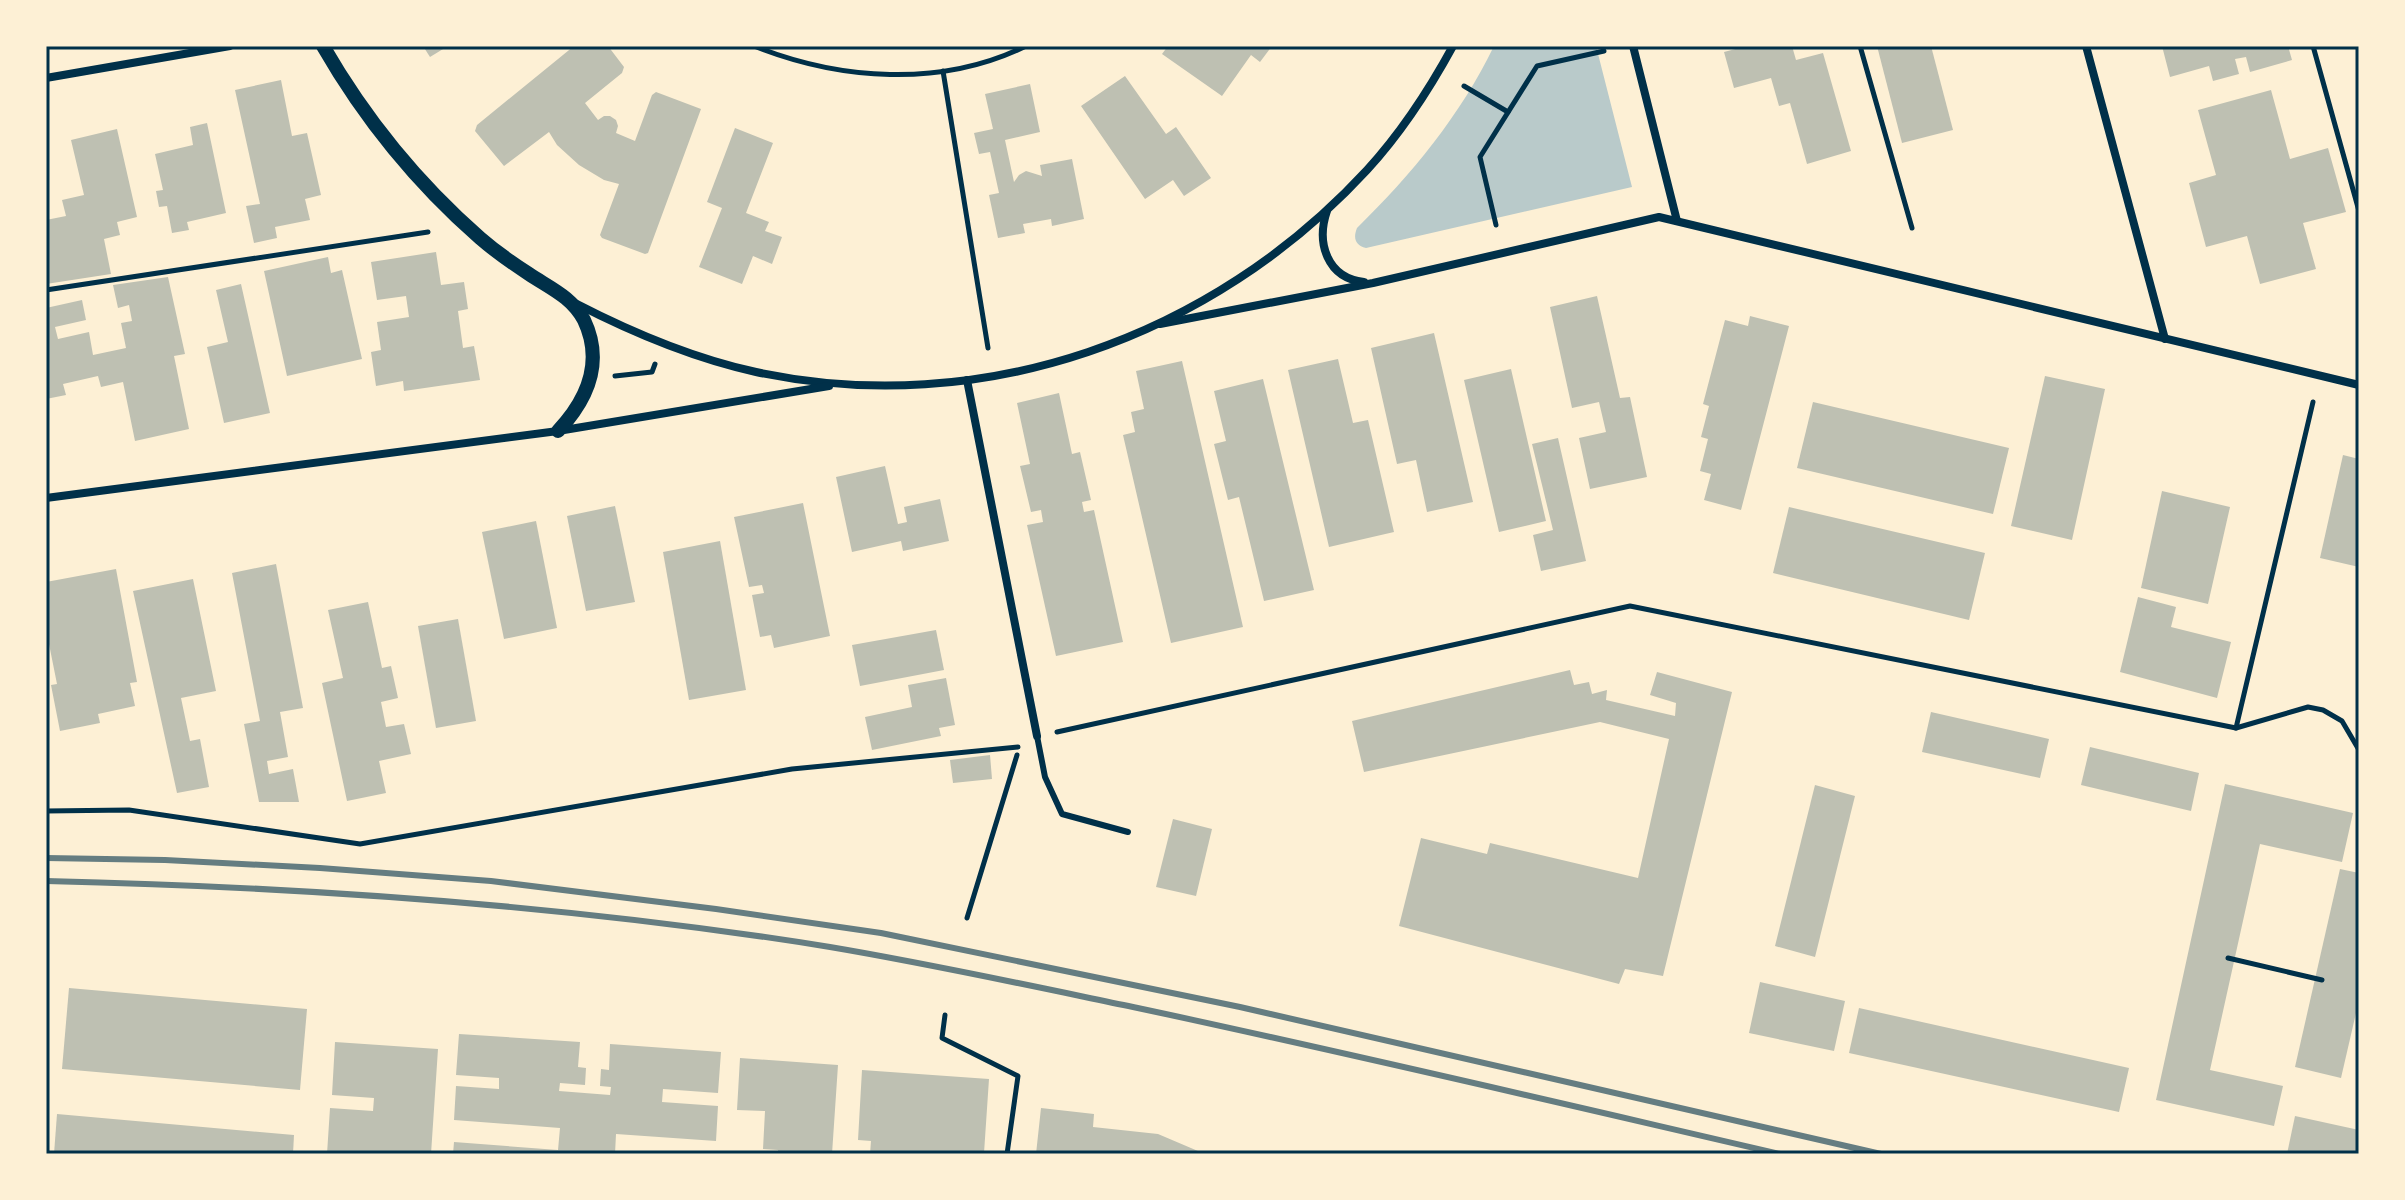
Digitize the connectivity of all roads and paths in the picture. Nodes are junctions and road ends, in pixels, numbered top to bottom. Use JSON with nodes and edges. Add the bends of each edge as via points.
{"nodes":[{"id":1,"x":230,"y":46,"type":"edge"},
{"id":2,"x":323,"y":46,"type":"edge"},
{"id":3,"x":754,"y":46,"type":"edge"},
{"id":4,"x":1026,"y":46,"type":"edge"},
{"id":5,"x":1453,"y":46,"type":"edge"},
{"id":6,"x":1633,"y":46,"type":"edge"},
{"id":7,"x":1860,"y":46,"type":"edge"},
{"id":8,"x":2086,"y":46,"type":"edge"},
{"id":9,"x":2313,"y":46,"type":"edge"},
{"id":10,"x":1604,"y":51,"type":"dead end"},
{"id":11,"x":943,"y":71,"type":"junction"},
{"id":12,"x":46,"y":78,"type":"edge"},
{"id":13,"x":1464,"y":86,"type":"dead end"},
{"id":14,"x":1508,"y":112,"type":"junction"},
{"id":15,"x":1328,"y":210,"type":"junction"},
{"id":16,"x":2359,"y":211,"type":"edge"},
{"id":17,"x":1677,"y":221,"type":"junction"},
{"id":18,"x":1496,"y":225,"type":"dead end"},
{"id":19,"x":1912,"y":228,"type":"dead end"},
{"id":20,"x":428,"y":232,"type":"dead end"},
{"id":21,"x":1373,"y":283,"type":"junction"},
{"id":22,"x":46,"y":290,"type":"edge"},
{"id":23,"x":572,"y":301,"type":"junction"},
{"id":24,"x":1160,"y":324,"type":"junction"},
{"id":25,"x":2165,"y":339,"type":"junction"},
{"id":26,"x":664,"y":344,"type":"junction"},
{"id":27,"x":988,"y":348,"type":"dead end"},
{"id":28,"x":591,"y":371,"type":"junction"},
{"id":29,"x":967,"y":380,"type":"junction"},
{"id":30,"x":841,"y":384,"type":"junction"},
{"id":31,"x":2359,"y":385,"type":"edge"},
{"id":32,"x":2313,"y":402,"type":"dead end"},
{"id":33,"x":558,"y":431,"type":"junction"},
{"id":34,"x":46,"y":498,"type":"edge"},
{"id":35,"x":2236,"y":728,"type":"junction"},
{"id":36,"x":1037,"y":736,"type":"junction"},
{"id":37,"x":1019,"y":747,"type":"junction"},
{"id":38,"x":2359,"y":750,"type":"edge"},
{"id":39,"x":46,"y":811,"type":"edge"},
{"id":40,"x":1128,"y":832,"type":"dead end"},
{"id":41,"x":967,"y":918,"type":"dead end"},
{"id":42,"x":2228,"y":958,"type":"dead end"},
{"id":43,"x":2322,"y":980,"type":"dead end"},
{"id":44,"x":945,"y":1015,"type":"dead end"},
{"id":45,"x":1007,"y":1154,"type":"edge"}],
"edges":[{"from":1,"to":12,"type":"street"},
{"from":2,"to":23,"type":"street","via":[[372,123],[443,204],[483,241]]},
{"from":3,"to":11,"type":"path","via":[[837,71]]},
{"from":4,"to":11,"type":"path"},
{"from":5,"to":15,"type":"street","via":[[1404,125]]},
{"from":6,"to":17,"type":"street"},
{"from":7,"to":19,"type":"path"},
{"from":8,"to":25,"type":"street"},
{"from":9,"to":16,"type":"path"},
{"from":10,"to":14,"type":"path","via":[[1537,66]]},
{"from":11,"to":27,"type":"path"},
{"from":13,"to":14,"type":"path"},
{"from":14,"to":18,"type":"path","via":[[1480,157]]},
{"from":15,"to":21,"type":"street","via":[[1322,243],[1328,260],[1340,273]]},
{"from":15,"to":24,"type":"street","via":[[1249,273]]},
{"from":17,"to":21,"type":"street","via":[[1659,217]]},
{"from":17,"to":25,"type":"street"},
{"from":20,"to":22,"type":"path"},
{"from":21,"to":24,"type":"street"},
{"from":23,"to":26,"type":"street"},
{"from":23,"to":28,"type":"street","via":[[585,322]]},
{"from":24,"to":29,"type":"street","via":[[1065,360]]},
{"from":25,"to":31,"type":"street"},
{"from":26,"to":28,"type":"path","via":[[652,372],[615,377]]},
{"from":26,"to":30,"type":"street","via":[[756,372]]},
{"from":28,"to":33,"type":"street","via":[[574,414]]},
{"from":29,"to":30,"type":"street"},
{"from":29,"to":36,"type":"street"},
{"from":30,"to":33,"type":"street"},
{"from":32,"to":35,"type":"path"},
{"from":33,"to":34,"type":"street"},
{"from":35,"to":36,"type":"path","via":[[1630,606]]},
{"from":35,"to":38,"type":"path","via":[[2308,707],[2342,721]]},
{"from":36,"to":37,"type":"path"},
{"from":36,"to":40,"type":"lane","via":[[1045,777],[1062,814]]},
{"from":37,"to":39,"type":"path","via":[[792,769],[360,844],[129,810]]},
{"from":37,"to":41,"type":"path"},
{"from":42,"to":43,"type":"path"},
{"from":44,"to":45,"type":"path","via":[[942,1038],[1018,1076]]}]}
